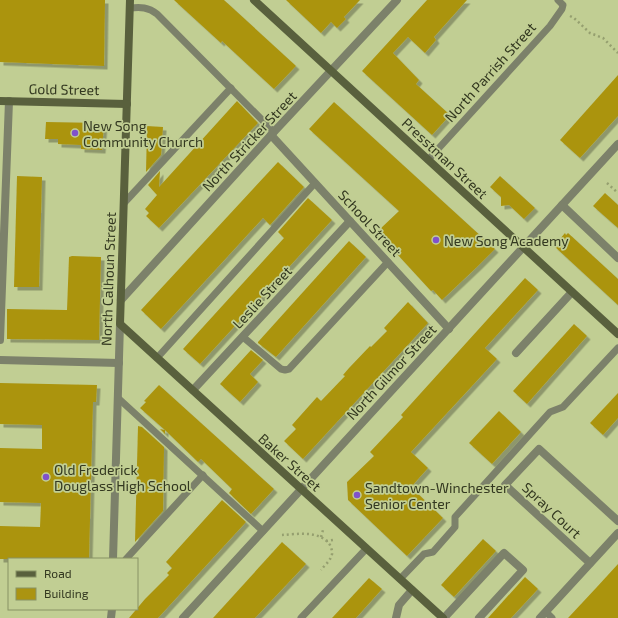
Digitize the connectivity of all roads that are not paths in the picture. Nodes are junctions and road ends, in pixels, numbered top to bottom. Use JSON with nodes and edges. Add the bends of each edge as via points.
{"nodes":[{"id":1,"x":254,"y":0,"type":"edge"},
{"id":2,"x":397,"y":0,"type":"edge"},
{"id":3,"x":558,"y":0,"type":"edge"},
{"id":4,"x":130,"y":4,"type":"edge"},
{"id":5,"x":332,"y":72,"type":"junction"},
{"id":6,"x":231,"y":88,"type":"junction"},
{"id":7,"x":4,"y":101,"type":"edge"},
{"id":8,"x":127,"y":104,"type":"junction"},
{"id":9,"x":273,"y":134,"type":"junction"},
{"id":10,"x":618,"y":144,"type":"edge"},
{"id":11,"x":428,"y":160,"type":"junction"},
{"id":12,"x":315,"y":183,"type":"junction"},
{"id":13,"x":124,"y":203,"type":"junction"},
{"id":14,"x":562,"y":205,"type":"junction"},
{"id":15,"x":350,"y":221,"type":"junction"},
{"id":16,"x":523,"y":247,"type":"junction"},
{"id":17,"x":618,"y":258,"type":"edge"},
{"id":18,"x":388,"y":262,"type":"junction"},
{"id":19,"x":572,"y":292,"type":"junction"},
{"id":20,"x":121,"y":300,"type":"junction"},
{"id":21,"x":120,"y":324,"type":"junction"},
{"id":22,"x":449,"y":329,"type":"junction"},
{"id":23,"x":618,"y":334,"type":"edge"},
{"id":24,"x":243,"y":337,"type":"junction"},
{"id":25,"x":0,"y":340,"type":"edge"},
{"id":26,"x":618,"y":348,"type":"edge"},
{"id":27,"x":516,"y":353,"type":"dead end"},
{"id":28,"x":157,"y":358,"type":"junction"},
{"id":29,"x":0,"y":360,"type":"edge"},
{"id":30,"x":119,"y":363,"type":"junction"},
{"id":31,"x":193,"y":390,"type":"junction"},
{"id":32,"x":118,"y":398,"type":"junction"},
{"id":33,"x":203,"y":475,"type":"junction"},
{"id":34,"x":302,"y":489,"type":"junction"},
{"id":35,"x":618,"y":521,"type":"edge"},
{"id":36,"x":263,"y":531,"type":"junction"},
{"id":37,"x":618,"y":533,"type":"edge"},
{"id":38,"x":366,"y":549,"type":"junction"},
{"id":39,"x":113,"y":558,"type":"edge"},
{"id":40,"x":127,"y":558,"type":"edge"},
{"id":41,"x":590,"y":563,"type":"junction"},
{"id":42,"x":400,"y":579,"type":"junction"},
{"id":43,"x":412,"y":590,"type":"junction"},
{"id":44,"x":543,"y":615,"type":"edge"},
{"id":45,"x":183,"y":618,"type":"edge"},
{"id":46,"x":301,"y":618,"type":"edge"},
{"id":47,"x":396,"y":618,"type":"edge"},
{"id":48,"x":444,"y":618,"type":"edge"},
{"id":49,"x":479,"y":618,"type":"edge"},
{"id":50,"x":552,"y":618,"type":"edge"}],
"edges":[{"from":1,"to":5,"type":"street","name":"Presstman Street"},
{"from":2,"to":5,"type":"street","name":"North Stricker Street"},
{"from":3,"to":11,"type":"lane","name":"North Parrish Street","via":[[563,5],[562,9],[550,26]]},
{"from":4,"to":6,"type":"lane","name":"School Street","via":[[157,14]]},
{"from":4,"to":8,"type":"street","name":"North Calhoun Street"},
{"from":5,"to":9,"type":"street","name":"North Stricker Street"},
{"from":5,"to":11,"type":"street","name":"Presstman Street"},
{"from":6,"to":9,"type":"lane","name":"School Street"},
{"from":6,"to":13,"type":"lane"},
{"from":7,"to":8,"type":"street","name":"Gold Street"},
{"from":7,"to":25,"type":"street"},
{"from":8,"to":13,"type":"street","name":"North Calhoun Street"},
{"from":9,"to":12,"type":"street","name":"School Street"},
{"from":9,"to":20,"type":"street","name":"North Stricker Street"},
{"from":10,"to":14,"type":"street","name":"North Gilmor Street"},
{"from":11,"to":16,"type":"street","name":"Presstman Street"},
{"from":12,"to":15,"type":"street","name":"School Street"},
{"from":12,"to":28,"type":"lane"},
{"from":13,"to":20,"type":"street","name":"North Calhoun Street"},
{"from":14,"to":16,"type":"street","name":"North Gilmor Street"},
{"from":14,"to":17,"type":"street"},
{"from":15,"to":18,"type":"street","name":"School Street"},
{"from":15,"to":24,"type":"street","name":"Leslie Street"},
{"from":16,"to":19,"type":"street","name":"Presstman Street"},
{"from":16,"to":22,"type":"street","name":"North Gilmor Street"},
{"from":18,"to":22,"type":"street","name":"School Street"},
{"from":18,"to":24,"type":"lane","via":[[289,369],[281,369]]},
{"from":19,"to":23,"type":"street","name":"Presstman Street"},
{"from":19,"to":27,"type":"street"},
{"from":20,"to":21,"type":"street","name":"North Calhoun Street"},
{"from":21,"to":28,"type":"street","name":"Baker Street"},
{"from":21,"to":30,"type":"street","name":"North Calhoun Street"},
{"from":22,"to":34,"type":"street","name":"North Gilmor Street"},
{"from":24,"to":31,"type":"street","name":"Leslie Street"},
{"from":26,"to":42,"type":"lane","via":[[563,407],[545,417],[455,517],[455,527],[433,552],[424,554]]},
{"from":28,"to":31,"type":"street","name":"Baker Street"},
{"from":29,"to":30,"type":"street"},
{"from":30,"to":32,"type":"street","name":"North Calhoun Street"},
{"from":31,"to":34,"type":"street","name":"Baker Street"},
{"from":32,"to":33,"type":"lane"},
{"from":32,"to":39,"type":"street","name":"North Calhoun Street"},
{"from":33,"to":36,"type":"lane"},
{"from":33,"to":40,"type":"lane"},
{"from":34,"to":36,"type":"street","name":"North Gilmor Street"},
{"from":34,"to":38,"type":"street","name":"Baker Street"},
{"from":35,"to":41,"type":"street","name":"Spray Court","via":[[539,449],[505,486]]},
{"from":36,"to":45,"type":"street","name":"North Gilmor Street"},
{"from":37,"to":41,"type":"street"},
{"from":38,"to":42,"type":"street","name":"Baker Street"},
{"from":38,"to":46,"type":"lane"},
{"from":41,"to":44,"type":"street"},
{"from":42,"to":43,"type":"street","name":"Baker Street"},
{"from":43,"to":47,"type":"street","via":[[399,605]]},
{"from":43,"to":48,"type":"street","name":"Baker Street"},
{"from":44,"to":50,"type":"lane"},
{"from":48,"to":49,"type":"street","via":[[504,553],[523,570]]}]}
